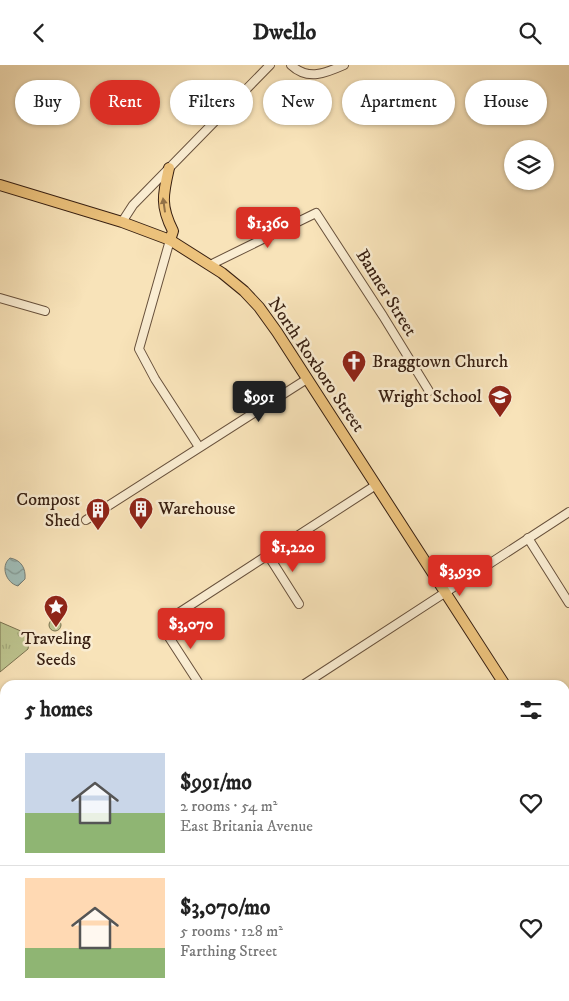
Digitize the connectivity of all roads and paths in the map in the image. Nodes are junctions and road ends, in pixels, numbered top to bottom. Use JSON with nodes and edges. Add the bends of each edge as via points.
{"nodes":[{"id":1,"x":270,"y":65,"type":"edge"},
{"id":2,"x":291,"y":65,"type":"edge"},
{"id":3,"x":344,"y":65,"type":"edge"},
{"id":4,"x":169,"y":168,"type":"junction"},
{"id":5,"x":0,"y":185,"type":"edge"},
{"id":6,"x":122,"y":222,"type":"junction"},
{"id":7,"x":170,"y":240,"type":"junction"},
{"id":8,"x":210,"y":265,"type":"junction"},
{"id":9,"x":0,"y":298,"type":"edge"},
{"id":10,"x":45,"y":311,"type":"dead end"},
{"id":11,"x":307,"y":379,"type":"junction"},
{"id":12,"x":429,"y":391,"type":"dead end"},
{"id":13,"x":199,"y":447,"type":"junction"},
{"id":14,"x":376,"y":485,"type":"junction"},
{"id":15,"x":569,"y":512,"type":"edge"},
{"id":16,"x":86,"y":520,"type":"dead end"},
{"id":17,"x":528,"y":539,"type":"junction"},
{"id":18,"x":268,"y":555,"type":"junction"},
{"id":19,"x":446,"y":593,"type":"junction"},
{"id":20,"x":299,"y":603,"type":"dead end"},
{"id":21,"x":569,"y":603,"type":"edge"},
{"id":22,"x":197,"y":680,"type":"edge"},
{"id":23,"x":311,"y":680,"type":"edge"},
{"id":24,"x":502,"y":680,"type":"edge"}],
"edges":[{"from":1,"to":4,"type":"street"},
{"from":2,"to":3,"type":"street","via":[[302,73],[313,75]]},
{"from":4,"to":6,"type":"street","via":[[129,209]]},
{"from":7,"to":4,"type":"main road","one_way":true,"via":[[173,231],[163,200]]},
{"from":5,"to":6,"type":"main road","name":"North Roxboro Street"},
{"from":6,"to":7,"type":"main road","name":"North Roxboro Street"},
{"from":7,"to":8,"type":"main road","name":"North Roxboro Street"},
{"from":7,"to":13,"type":"street","via":[[139,349]]},
{"from":8,"to":11,"type":"main road","name":"North Roxboro Street","via":[[259,307]]},
{"from":8,"to":12,"type":"street","name":"Banner Street","via":[[316,213]]},
{"from":9,"to":10,"type":"street"},
{"from":11,"to":13,"type":"street"},
{"from":11,"to":14,"type":"main road","name":"North Roxboro Street"},
{"from":13,"to":16,"type":"street"},
{"from":14,"to":18,"type":"street"},
{"from":14,"to":19,"type":"main road","name":"North Roxboro Street"},
{"from":15,"to":17,"type":"street"},
{"from":17,"to":19,"type":"street"},
{"from":17,"to":21,"type":"street"},
{"from":18,"to":20,"type":"street"},
{"from":18,"to":22,"type":"street","via":[[163,623]]},
{"from":19,"to":23,"type":"street"},
{"from":19,"to":24,"type":"main road","name":"North Roxboro Street"}]}
